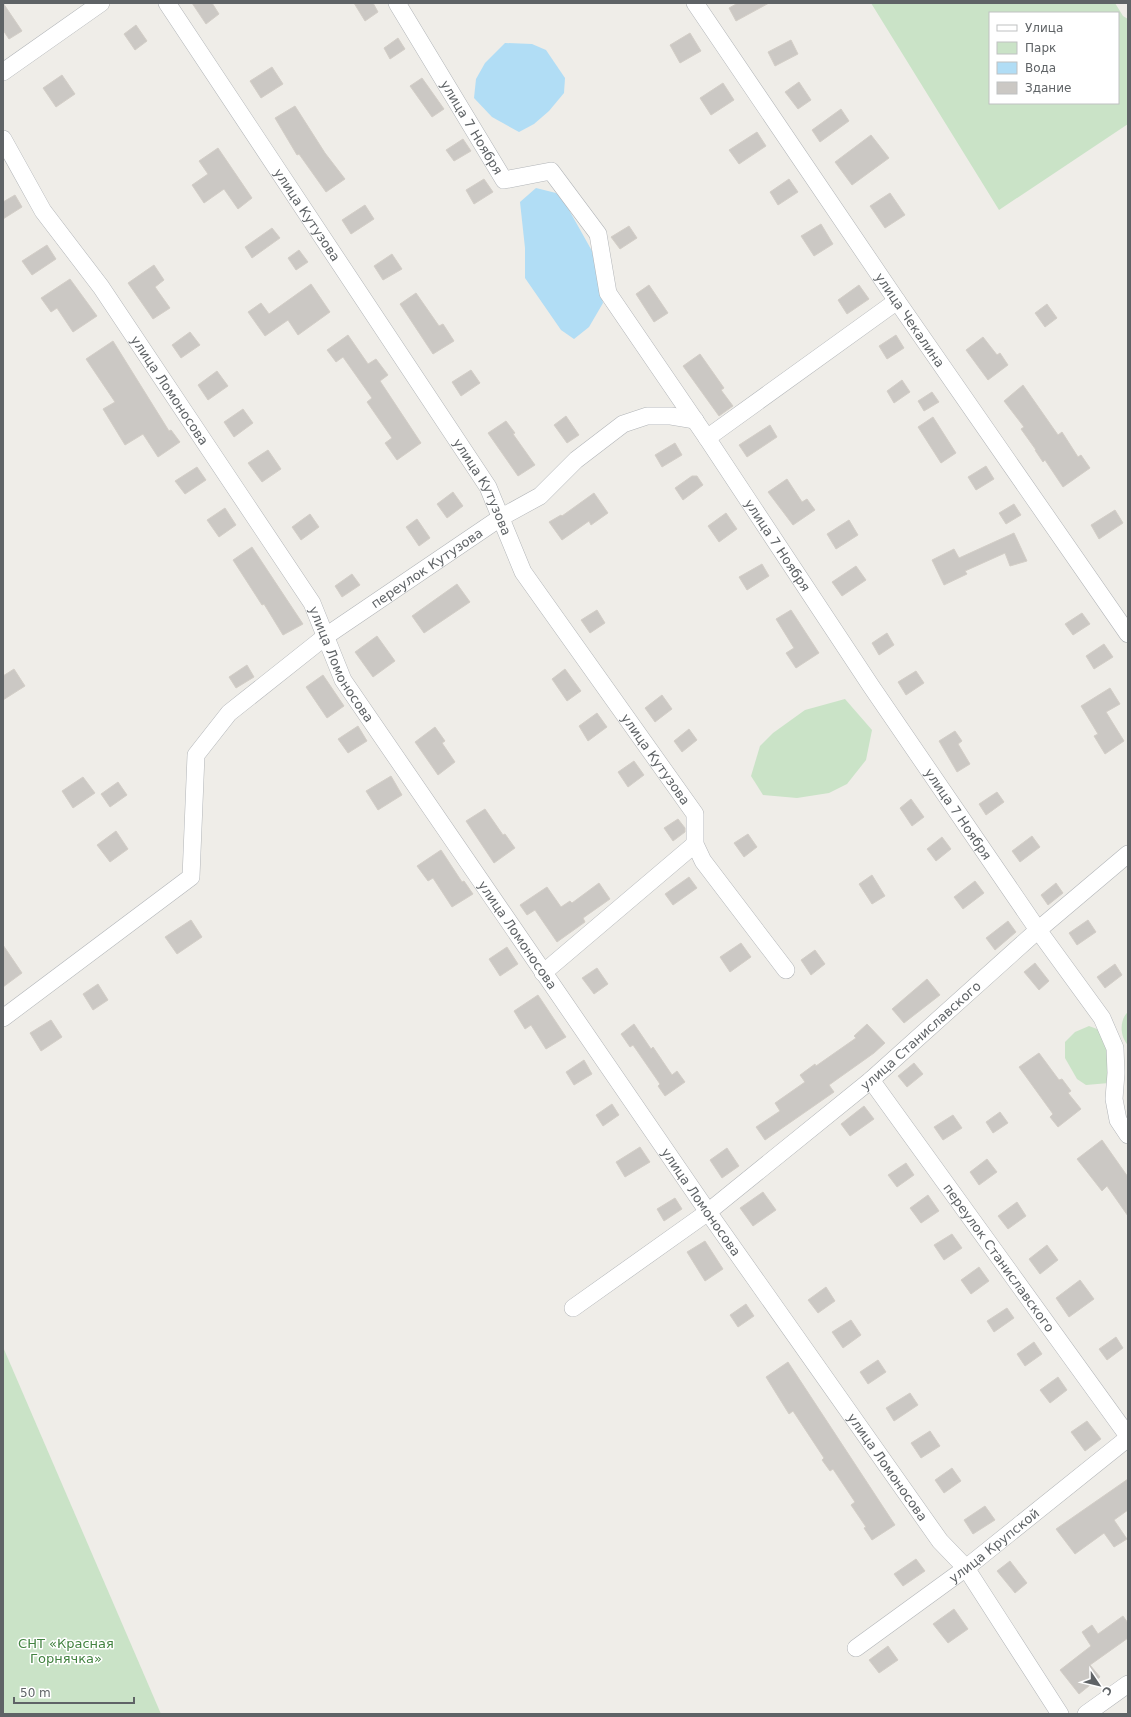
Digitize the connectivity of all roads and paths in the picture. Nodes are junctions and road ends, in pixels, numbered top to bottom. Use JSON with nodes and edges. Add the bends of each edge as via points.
{"nodes":[{"id":1,"x":101,"y":3,"type":"edge"},
{"id":2,"x":167,"y":3,"type":"edge"},
{"id":3,"x":397,"y":3,"type":"edge"},
{"id":4,"x":695,"y":3,"type":"edge"},
{"id":5,"x":3,"y":72,"type":"edge"},
{"id":6,"x":3,"y":139,"type":"edge"},
{"id":7,"x":897,"y":301,"type":"junction"},
{"id":8,"x":695,"y":420,"type":"junction"},
{"id":9,"x":707,"y":438,"type":"junction"},
{"id":10,"x":500,"y":518,"type":"junction"},
{"id":11,"x":1128,"y":634,"type":"edge"},
{"id":12,"x":326,"y":636,"type":"junction"},
{"id":13,"x":695,"y":844,"type":"junction"},
{"id":14,"x":1128,"y":854,"type":"edge"},
{"id":15,"x":1038,"y":930,"type":"junction"},
{"id":16,"x":786,"y":970,"type":"dead end"},
{"id":17,"x":543,"y":972,"type":"junction"},
{"id":18,"x":3,"y":1018,"type":"edge"},
{"id":19,"x":871,"y":1080,"type":"junction"},
{"id":20,"x":1128,"y":1135,"type":"edge"},
{"id":21,"x":708,"y":1212,"type":"junction"},
{"id":22,"x":573,"y":1308,"type":"dead end"},
{"id":23,"x":1128,"y":1437,"type":"edge"},
{"id":24,"x":966,"y":1568,"type":"junction"},
{"id":25,"x":856,"y":1648,"type":"dead end"},
{"id":26,"x":1128,"y":1684,"type":"edge"},
{"id":27,"x":1060,"y":1714,"type":"edge"},
{"id":28,"x":1086,"y":1714,"type":"edge"}],
"edges":[{"from":1,"to":5,"type":"street"},
{"from":2,"to":10,"type":"street","name":"улица Кутузова","via":[[488,487]]},
{"from":3,"to":8,"type":"street","name":"улица 7 Ноября","via":[[504,180],[551,171],[598,234],[608,293]]},
{"from":4,"to":7,"type":"street","name":"улица Чекалина"},
{"from":6,"to":12,"type":"street","name":"улица Ломоносова","via":[[43,211],[101,287],[312,603]]},
{"from":7,"to":9,"type":"street"},
{"from":7,"to":11,"type":"street","name":"улица Чекалина"},
{"from":8,"to":9,"type":"street","name":"улица 7 Ноября"},
{"from":8,"to":10,"type":"street","name":"переулок Кутузова","via":[[647,416],[623,424],[576,460],[540,496]]},
{"from":9,"to":15,"type":"street","name":"улица 7 Ноября","via":[[871,686]]},
{"from":10,"to":12,"type":"street","name":"переулок Кутузова"},
{"from":10,"to":13,"type":"street","name":"улица Кутузова","via":[[523,572],[695,814]]},
{"from":12,"to":17,"type":"street","name":"улица Ломоносова","via":[[342,680]]},
{"from":12,"to":18,"type":"street","name":"переулок Кутузова","via":[[229,713],[196,755],[191,877]]},
{"from":13,"to":16,"type":"street","name":"улица Кутузова","via":[[703,861]]},
{"from":13,"to":17,"type":"street"},
{"from":14,"to":15,"type":"street","name":"улица Станиславского"},
{"from":15,"to":19,"type":"street","name":"улица Станиславского"},
{"from":15,"to":20,"type":"street","name":"улица 7 Ноября","via":[[1105,1024],[1115,1048],[1114,1099],[1118,1120]]},
{"from":17,"to":21,"type":"street","name":"улица Ломоносова"},
{"from":19,"to":21,"type":"street","name":"улица Станиславского"},
{"from":19,"to":23,"type":"street","name":"переулок Станиславского"},
{"from":21,"to":22,"type":"street","name":"улица Станиславского"},
{"from":21,"to":24,"type":"street","name":"улица Ломоносова","via":[[940,1541]]},
{"from":23,"to":24,"type":"street","name":"улица Крупской"},
{"from":24,"to":25,"type":"street","name":"улица Крупской"},
{"from":24,"to":27,"type":"street","name":"улица Ломоносова"},
{"from":26,"to":28,"type":"street"}]}
